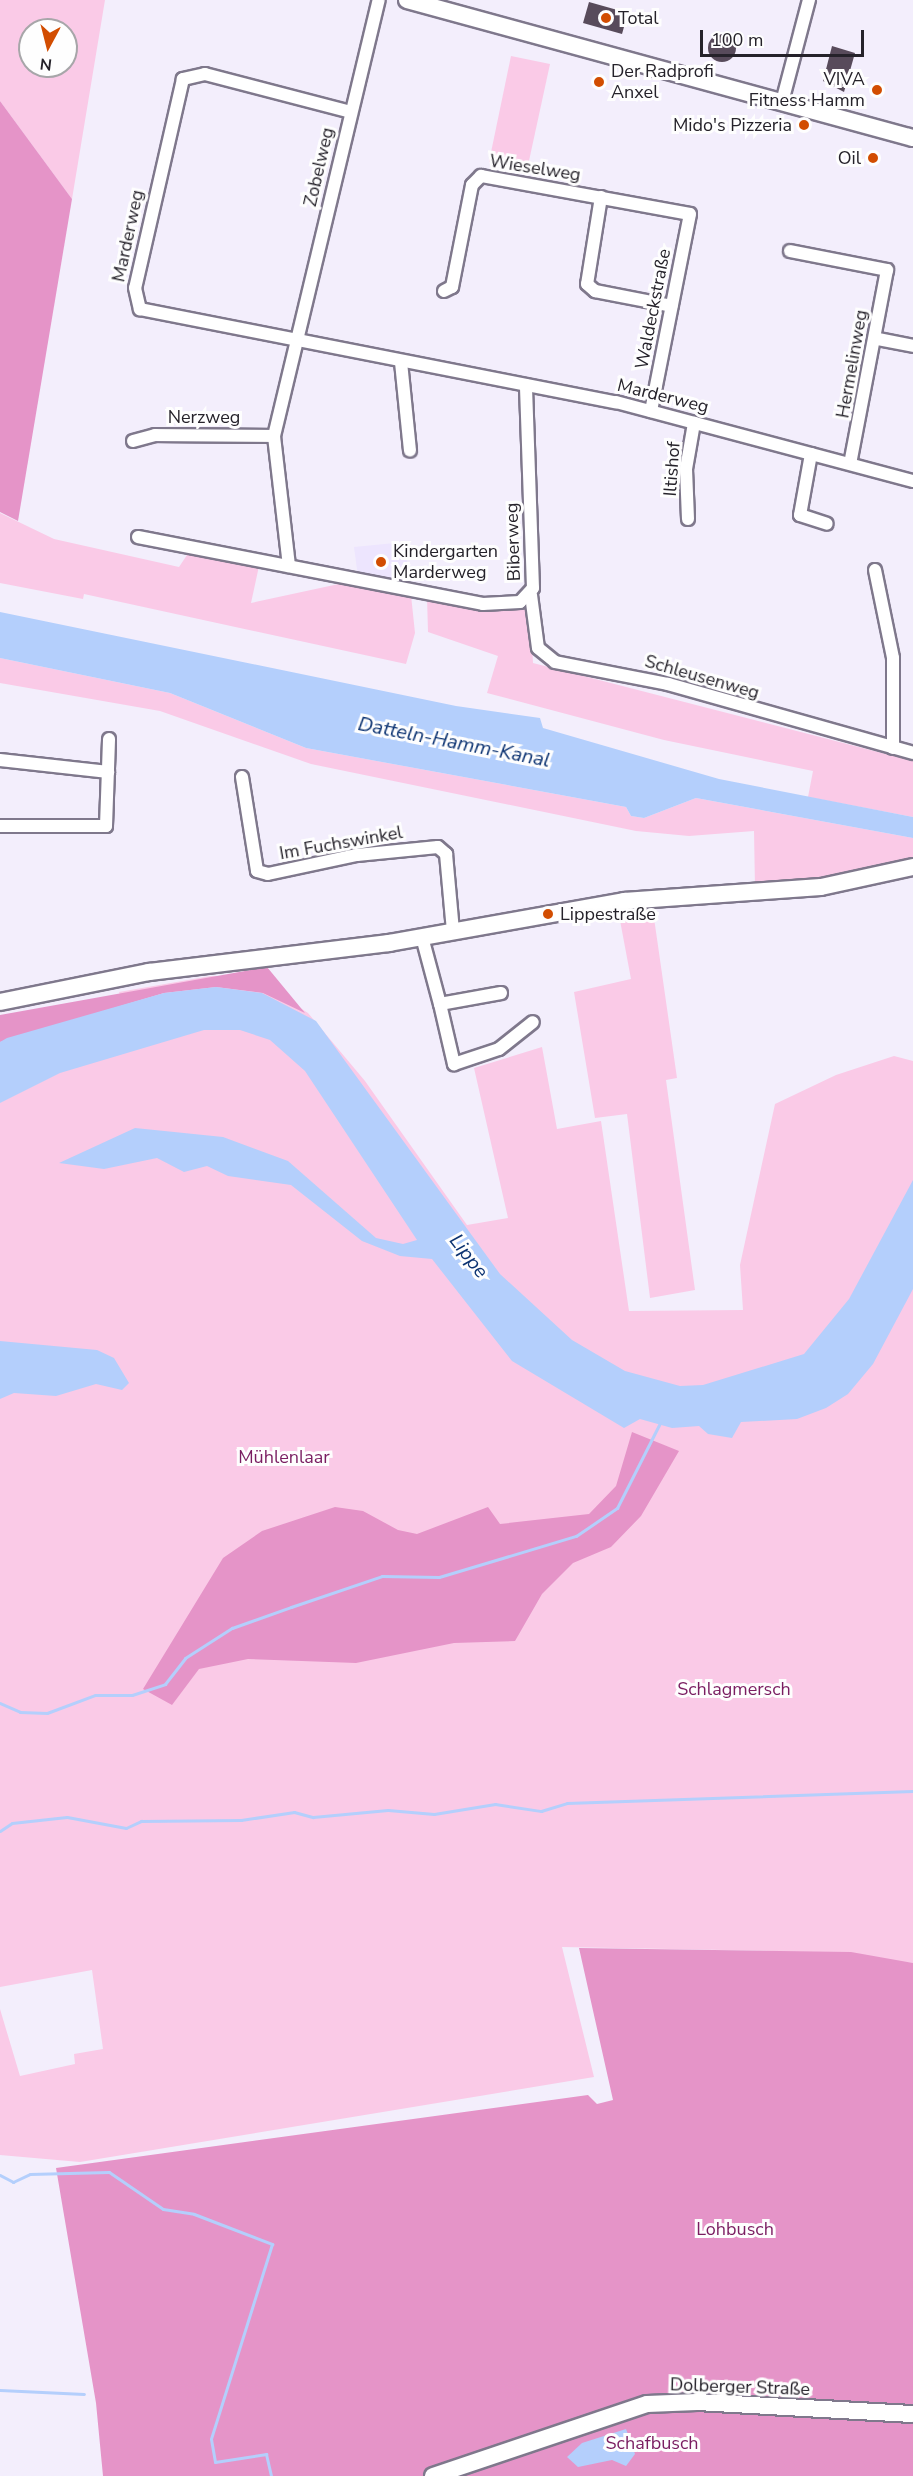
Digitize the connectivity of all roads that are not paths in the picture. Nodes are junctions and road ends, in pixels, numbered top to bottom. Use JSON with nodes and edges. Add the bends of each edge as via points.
{"nodes":[{"id":1,"x":380,"y":0,"type":"edge"},
{"id":2,"x":407,"y":0,"type":"edge"},
{"id":3,"x":809,"y":0,"type":"edge"},
{"id":4,"x":782,"y":102,"type":"junction"},
{"id":5,"x":351,"y":112,"type":"junction"},
{"id":6,"x":913,"y":138,"type":"edge"},
{"id":7,"x":601,"y":196,"type":"junction"},
{"id":8,"x":690,"y":214,"type":"joint"},
{"id":9,"x":790,"y":251,"type":"dead end"},
{"id":10,"x":444,"y":291,"type":"dead end"},
{"id":11,"x":672,"y":306,"type":"junction"},
{"id":12,"x":878,"y":339,"type":"junction"},
{"id":13,"x":297,"y":342,"type":"junction"},
{"id":14,"x":913,"y":346,"type":"edge"},
{"id":15,"x":400,"y":362,"type":"junction"},
{"id":16,"x":526,"y":385,"type":"junction"},
{"id":17,"x":651,"y":411,"type":"junction"},
{"id":18,"x":694,"y":423,"type":"junction"},
{"id":19,"x":274,"y":435,"type":"junction"},
{"id":20,"x":133,"y":441,"type":"dead end"},
{"id":21,"x":410,"y":451,"type":"dead end"},
{"id":22,"x":811,"y":454,"type":"junction"},
{"id":23,"x":850,"y":464,"type":"junction"},
{"id":24,"x":913,"y":481,"type":"edge"},
{"id":25,"x":688,"y":519,"type":"dead end"},
{"id":26,"x":827,"y":524,"type":"dead end"},
{"id":27,"x":138,"y":537,"type":"dead end"},
{"id":28,"x":289,"y":566,"type":"junction"},
{"id":29,"x":875,"y":570,"type":"dead end"},
{"id":30,"x":531,"y":595,"type":"junction"},
{"id":31,"x":109,"y":739,"type":"dead end"},
{"id":32,"x":893,"y":748,"type":"junction"},
{"id":33,"x":913,"y":753,"type":"edge"},
{"id":34,"x":0,"y":760,"type":"edge"},
{"id":35,"x":108,"y":772,"type":"junction"},
{"id":36,"x":242,"y":777,"type":"dead end"},
{"id":37,"x":0,"y":826,"type":"edge"},
{"id":38,"x":913,"y":867,"type":"edge"},
{"id":39,"x":453,"y":931,"type":"junction"},
{"id":40,"x":422,"y":937,"type":"junction"},
{"id":41,"x":501,"y":993,"type":"dead end"},
{"id":42,"x":0,"y":1002,"type":"edge"},
{"id":43,"x":440,"y":1004,"type":"junction"},
{"id":44,"x":533,"y":1022,"type":"dead end"},
{"id":45,"x":913,"y":2414,"type":"edge"},
{"id":46,"x":434,"y":2476,"type":"edge"}],
"edges":[{"from":1,"to":5,"type":"street","name":"Zobelweg"},
{"from":2,"to":4,"type":"main road"},
{"from":3,"to":4,"type":"street"},
{"from":4,"to":6,"type":"main road"},
{"from":5,"to":13,"type":"street","name":"Zobelweg"},
{"from":5,"to":13,"type":"street","name":"Marderweg","via":[[195,73],[179,90],[135,302],[147,314]]},
{"from":7,"to":8,"type":"street","name":"Wieselweg"},
{"from":7,"to":10,"type":"street","name":"Wieselweg","via":[[477,177],[452,287]]},
{"from":7,"to":11,"type":"street","name":"Wieselweg","via":[[587,284],[595,291]]},
{"from":8,"to":11,"type":"street","name":"Waldeckstraße"},
{"from":9,"to":12,"type":"street","name":"Hermelinweg","via":[[886,270]]},
{"from":11,"to":17,"type":"street","name":"Waldeckstraße"},
{"from":12,"to":14,"type":"street"},
{"from":12,"to":23,"type":"street","name":"Hermelinweg"},
{"from":13,"to":15,"type":"street","name":"Marderweg"},
{"from":13,"to":19,"type":"street"},
{"from":15,"to":16,"type":"street","name":"Marderweg"},
{"from":15,"to":21,"type":"street"},
{"from":16,"to":17,"type":"street","name":"Marderweg"},
{"from":16,"to":30,"type":"street","name":"Biberweg"},
{"from":17,"to":18,"type":"street","name":"Marderweg"},
{"from":18,"to":22,"type":"street","name":"Marderweg"},
{"from":18,"to":25,"type":"street","name":"Iltishof","via":[[686,469]]},
{"from":19,"to":20,"type":"street","name":"Nerzweg","via":[[155,435]]},
{"from":19,"to":28,"type":"street"},
{"from":22,"to":23,"type":"street","name":"Marderweg"},
{"from":22,"to":26,"type":"street","via":[[800,516]]},
{"from":23,"to":24,"type":"street","name":"Marderweg"},
{"from":27,"to":28,"type":"street","name":"Biberweg"},
{"from":28,"to":30,"type":"street","name":"Biberweg","via":[[483,604],[520,602]]},
{"from":29,"to":32,"type":"street","via":[[893,658]]},
{"from":30,"to":32,"type":"street","name":"Schleusenweg","via":[[538,648],[555,662],[668,684]]},
{"from":31,"to":35,"type":"street"},
{"from":32,"to":33,"type":"street","name":"Schleusenweg"},
{"from":34,"to":35,"type":"street"},
{"from":35,"to":37,"type":"street","via":[[106,826]]},
{"from":36,"to":39,"type":"street","name":"Im Fuchswinkel","via":[[257,871],[268,874],[357,855],[438,847],[446,854]]},
{"from":38,"to":39,"type":"main road","via":[[821,887],[652,898]]},
{"from":39,"to":40,"type":"main road"},
{"from":40,"to":42,"type":"main road","via":[[149,972]]},
{"from":40,"to":43,"type":"street"},
{"from":41,"to":43,"type":"street"},
{"from":43,"to":44,"type":"street","via":[[454,1064],[499,1049]]},
{"from":45,"to":46,"type":"main road","name":"Dolberger Straße","via":[[697,2402],[647,2404]]}]}
